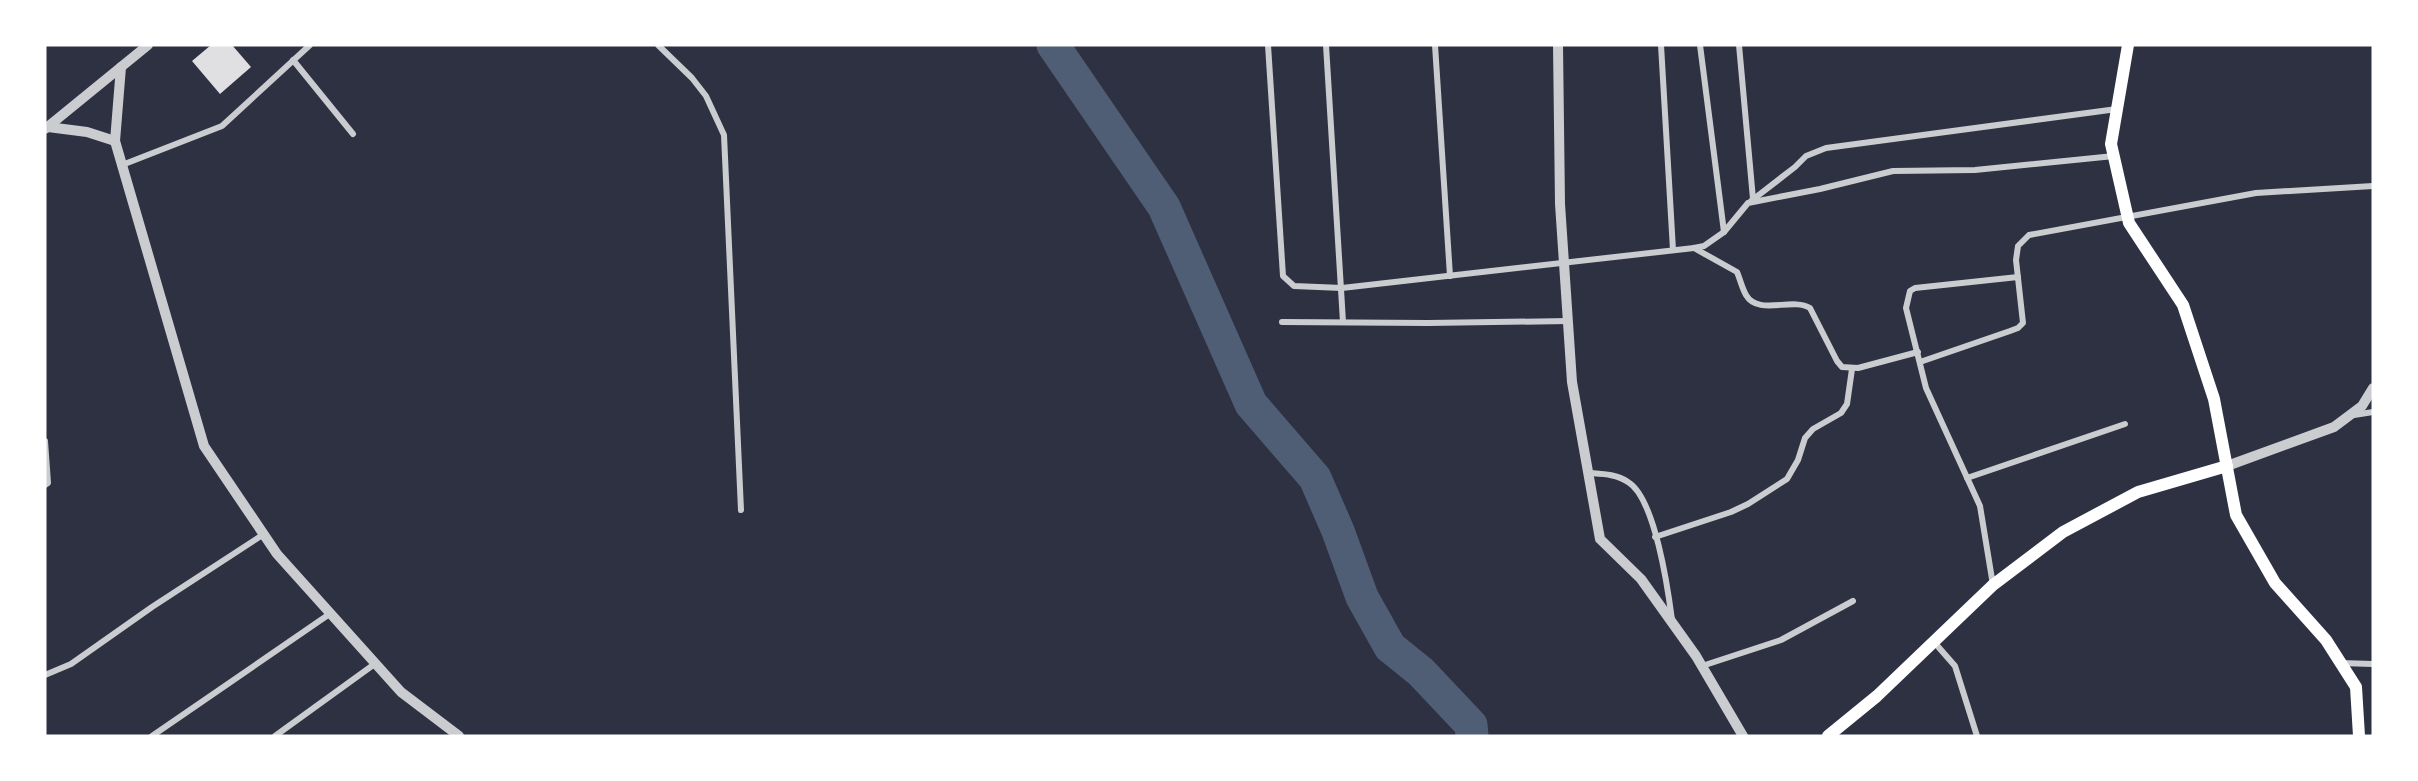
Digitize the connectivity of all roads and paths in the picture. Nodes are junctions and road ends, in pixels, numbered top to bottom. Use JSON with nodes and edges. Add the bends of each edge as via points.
{"nodes":[{"id":1,"x":148,"y":45,"type":"edge"},
{"id":2,"x":310,"y":45,"type":"edge"},
{"id":3,"x":658,"y":45,"type":"edge"},
{"id":4,"x":1268,"y":45,"type":"edge"},
{"id":5,"x":1326,"y":45,"type":"edge"},
{"id":6,"x":1435,"y":45,"type":"edge"},
{"id":7,"x":1558,"y":45,"type":"edge"},
{"id":8,"x":1660,"y":45,"type":"edge"},
{"id":9,"x":1700,"y":45,"type":"edge"},
{"id":10,"x":1739,"y":45,"type":"edge"},
{"id":11,"x":2128,"y":45,"type":"edge"},
{"id":12,"x":293,"y":60,"type":"junction"},
{"id":13,"x":121,"y":67,"type":"junction"},
{"id":14,"x":2117,"y":109,"type":"junction"},
{"id":15,"x":47,"y":128,"type":"edge"},
{"id":16,"x":353,"y":134,"type":"dead end"},
{"id":17,"x":115,"y":141,"type":"junction"},
{"id":18,"x":2114,"y":156,"type":"junction"},
{"id":19,"x":122,"y":165,"type":"junction"},
{"id":20,"x":2373,"y":186,"type":"edge"},
{"id":21,"x":1750,"y":201,"type":"junction"},
{"id":22,"x":2127,"y":216,"type":"junction"},
{"id":23,"x":1724,"y":232,"type":"junction"},
{"id":24,"x":1694,"y":248,"type":"junction"},
{"id":25,"x":1672,"y":250,"type":"junction"},
{"id":26,"x":1564,"y":262,"type":"junction"},
{"id":27,"x":1450,"y":276,"type":"junction"},
{"id":28,"x":2018,"y":277,"type":"junction"},
{"id":29,"x":1342,"y":288,"type":"junction"},
{"id":30,"x":1568,"y":321,"type":"junction"},
{"id":31,"x":1282,"y":322,"type":"dead end"},
{"id":32,"x":1343,"y":322,"type":"junction"},
{"id":33,"x":1918,"y":352,"type":"junction"},
{"id":34,"x":1920,"y":362,"type":"junction"},
{"id":35,"x":1852,"y":369,"type":"junction"},
{"id":36,"x":2373,"y":388,"type":"edge"},
{"id":37,"x":2373,"y":412,"type":"edge"},
{"id":38,"x":2350,"y":416,"type":"junction"},
{"id":39,"x":2125,"y":424,"type":"dead end"},
{"id":40,"x":45,"y":441,"type":"edge"},
{"id":41,"x":2227,"y":466,"type":"junction"},
{"id":42,"x":1588,"y":473,"type":"junction"},
{"id":43,"x":1967,"y":478,"type":"junction"},
{"id":44,"x":45,"y":485,"type":"edge"},
{"id":45,"x":741,"y":510,"type":"dead end"},
{"id":46,"x":264,"y":534,"type":"junction"},
{"id":47,"x":1655,"y":537,"type":"junction"},
{"id":48,"x":1993,"y":585,"type":"junction"},
{"id":49,"x":1853,"y":600,"type":"dead end"},
{"id":50,"x":331,"y":613,"type":"junction"},
{"id":51,"x":1673,"y":623,"type":"junction"},
{"id":52,"x":1934,"y":642,"type":"junction"},
{"id":53,"x":376,"y":663,"type":"junction"},
{"id":54,"x":2340,"y":663,"type":"junction"},
{"id":55,"x":2373,"y":664,"type":"edge"},
{"id":56,"x":1702,"y":666,"type":"junction"},
{"id":57,"x":45,"y":675,"type":"edge"},
{"id":58,"x":152,"y":736,"type":"edge"},
{"id":59,"x":275,"y":736,"type":"edge"},
{"id":60,"x":459,"y":736,"type":"edge"},
{"id":61,"x":1743,"y":736,"type":"edge"},
{"id":62,"x":1828,"y":736,"type":"edge"},
{"id":63,"x":1977,"y":736,"type":"edge"},
{"id":64,"x":2359,"y":736,"type":"edge"}],
"edges":[{"from":1,"to":13,"type":"street"},
{"from":2,"to":12,"type":"street"},
{"from":3,"to":45,"type":"street","via":[[706,96],[724,135]]},
{"from":4,"to":29,"type":"street","via":[[1283,276],[1294,286]]},
{"from":5,"to":29,"type":"street"},
{"from":6,"to":27,"type":"street"},
{"from":7,"to":26,"type":"street"},
{"from":8,"to":25,"type":"street"},
{"from":9,"to":23,"type":"street"},
{"from":10,"to":21,"type":"street"},
{"from":11,"to":14,"type":"main road"},
{"from":12,"to":16,"type":"street"},
{"from":12,"to":19,"type":"street","via":[[222,126]]},
{"from":13,"to":15,"type":"street"},
{"from":13,"to":17,"type":"street"},
{"from":14,"to":18,"type":"main road","via":[[2111,144]]},
{"from":14,"to":21,"type":"street","via":[[1826,148],[1806,156]]},
{"from":15,"to":17,"type":"street","via":[[87,132]]},
{"from":17,"to":19,"type":"street"},
{"from":18,"to":21,"type":"street","via":[[1975,170],[1893,171]]},
{"from":18,"to":22,"type":"main road"},
{"from":19,"to":46,"type":"street","via":[[204,446]]},
{"from":20,"to":22,"type":"street","via":[[2256,193]]},
{"from":21,"to":23,"type":"street"},
{"from":22,"to":28,"type":"street","via":[[2029,236],[2018,246]]},
{"from":22,"to":41,"type":"main road","via":[[2183,305],[2214,399]]},
{"from":23,"to":24,"type":"street"},
{"from":24,"to":25,"type":"street"},
{"from":24,"to":35,"type":"street","via":[[1737,272],[1752,301],[1766,305],[1803,304],[1810,308],[1837,361]]},
{"from":25,"to":26,"type":"street"},
{"from":26,"to":27,"type":"street"},
{"from":26,"to":30,"type":"street"},
{"from":27,"to":29,"type":"street"},
{"from":28,"to":33,"type":"street","via":[[1910,291],[1906,308]]},
{"from":28,"to":34,"type":"street","via":[[2023,322],[2018,328]]},
{"from":29,"to":32,"type":"street"},
{"from":30,"to":32,"type":"street"},
{"from":30,"to":42,"type":"street","via":[[1572,382]]},
{"from":31,"to":32,"type":"street"},
{"from":33,"to":34,"type":"street"},
{"from":33,"to":35,"type":"street"},
{"from":34,"to":43,"type":"street","via":[[1926,388]]},
{"from":35,"to":47,"type":"street","via":[[1847,404],[1813,429],[1787,479],[1731,512]]},
{"from":36,"to":38,"type":"street"},
{"from":37,"to":38,"type":"street"},
{"from":38,"to":41,"type":"street","via":[[2334,427]]},
{"from":39,"to":43,"type":"street"},
{"from":40,"to":44,"type":"street"},
{"from":41,"to":48,"type":"main road","via":[[2138,492],[2062,532]]},
{"from":41,"to":54,"type":"main road","via":[[2236,515],[2276,583],[2326,640]]},
{"from":42,"to":47,"type":"street","via":[[1614,475],[1630,483],[1644,499]]},
{"from":42,"to":51,"type":"street","via":[[1600,539],[1641,579]]},
{"from":43,"to":48,"type":"street","via":[[1980,506]]},
{"from":46,"to":50,"type":"street","via":[[277,554]]},
{"from":46,"to":57,"type":"street","via":[[71,664]]},
{"from":47,"to":51,"type":"street"},
{"from":48,"to":52,"type":"main road"},
{"from":49,"to":56,"type":"street","via":[[1781,640]]},
{"from":50,"to":53,"type":"street"},
{"from":50,"to":58,"type":"street"},
{"from":51,"to":56,"type":"street"},
{"from":52,"to":62,"type":"main road"},
{"from":52,"to":63,"type":"street","via":[[1955,666]]},
{"from":53,"to":59,"type":"street"},
{"from":53,"to":60,"type":"street","via":[[401,692]]},
{"from":54,"to":55,"type":"street"},
{"from":54,"to":64,"type":"main road","via":[[2356,687]]},
{"from":56,"to":61,"type":"street"}]}
